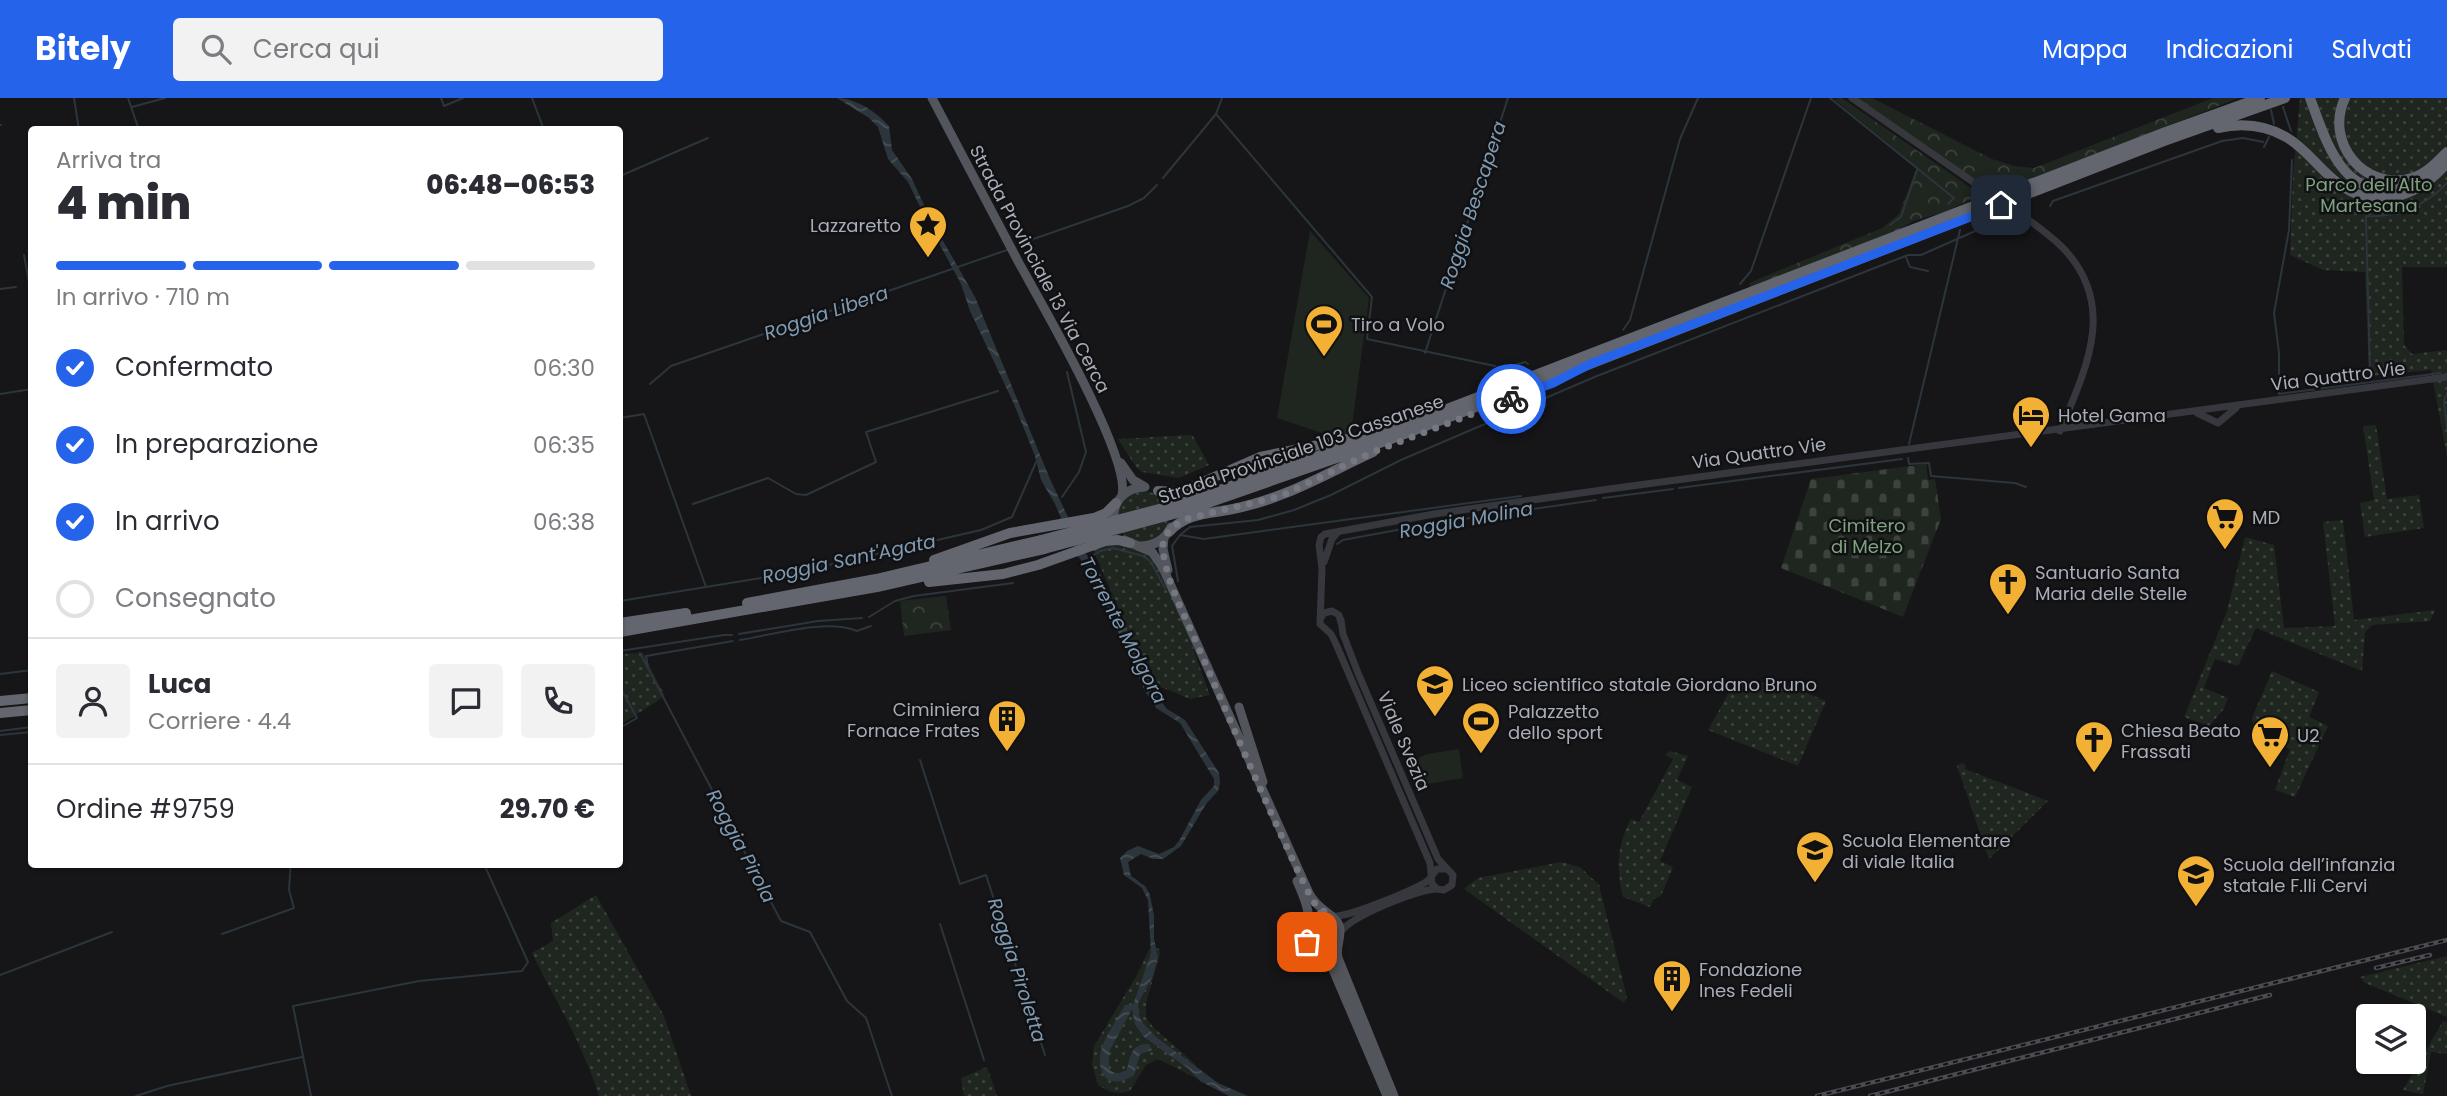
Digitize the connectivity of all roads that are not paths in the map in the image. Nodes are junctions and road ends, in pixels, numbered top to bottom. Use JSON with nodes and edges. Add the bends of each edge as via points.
{"nodes":[{"id":1,"x":932,"y":98,"type":"edge"},
{"id":2,"x":1852,"y":98,"type":"edge"},
{"id":3,"x":2246,"y":98,"type":"edge"},
{"id":4,"x":2260,"y":98,"type":"edge"},
{"id":5,"x":2285,"y":98,"type":"edge"},
{"id":6,"x":2310,"y":98,"type":"edge"},
{"id":7,"x":2345,"y":98,"type":"edge"},
{"id":8,"x":2164,"y":137,"type":"junction"},
{"id":9,"x":2447,"y":152,"type":"edge"},
{"id":10,"x":2447,"y":158,"type":"edge"},
{"id":11,"x":2447,"y":163,"type":"edge"},
{"id":12,"x":1590,"y":364,"type":"junction"},
{"id":13,"x":2447,"y":377,"type":"edge"},
{"id":14,"x":1491,"y":392,"type":"junction"},
{"id":15,"x":2243,"y":404,"type":"junction"},
{"id":16,"x":2219,"y":407,"type":"junction"},
{"id":17,"x":2211,"y":411,"type":"junction"},
{"id":18,"x":2181,"y":412,"type":"junction"},
{"id":19,"x":2225,"y":416,"type":"junction"},
{"id":20,"x":2211,"y":420,"type":"junction"},
{"id":21,"x":2060,"y":430,"type":"junction"},
{"id":22,"x":1116,"y":456,"type":"junction"},
{"id":23,"x":1145,"y":486,"type":"junction"},
{"id":24,"x":1158,"y":491,"type":"junction"},
{"id":25,"x":1119,"y":499,"type":"junction"},
{"id":26,"x":1184,"y":507,"type":"junction"},
{"id":27,"x":1166,"y":535,"type":"junction"},
{"id":28,"x":1043,"y":544,"type":"junction"},
{"id":29,"x":1135,"y":545,"type":"junction"},
{"id":30,"x":1171,"y":582,"type":"junction"},
{"id":31,"x":1321,"y":587,"type":"junction"},
{"id":32,"x":786,"y":596,"type":"junction"},
{"id":33,"x":796,"y":602,"type":"junction"},
{"id":34,"x":1337,"y":612,"type":"junction"},
{"id":35,"x":1341,"y":620,"type":"junction"},
{"id":36,"x":1320,"y":621,"type":"junction"},
{"id":37,"x":623,"y":623,"type":"edge"},
{"id":38,"x":623,"y":631,"type":"edge"},
{"id":39,"x":1327,"y":631,"type":"junction"},
{"id":40,"x":28,"y":696,"type":"edge"},
{"id":41,"x":0,"y":699,"type":"edge"},
{"id":42,"x":1239,"y":707,"type":"dead end"},
{"id":43,"x":28,"y":708,"type":"edge"},
{"id":44,"x":0,"y":711,"type":"edge"},
{"id":45,"x":1265,"y":800,"type":"junction"},
{"id":46,"x":1447,"y":869,"type":"junction"},
{"id":47,"x":1432,"y":875,"type":"junction"},
{"id":48,"x":1436,"y":889,"type":"junction"},
{"id":49,"x":1330,"y":915,"type":"junction"},
{"id":50,"x":1307,"y":920,"type":"junction"},
{"id":51,"x":1339,"y":937,"type":"junction"},
{"id":52,"x":1316,"y":948,"type":"junction"},
{"id":53,"x":1387,"y":1096,"type":"edge"},
{"id":54,"x":1394,"y":1096,"type":"edge"}],
"edges":[{"from":1,"to":22,"type":"main road","name":"Strada Provinciale 13 Via Cerca","via":[[1074,365]]},
{"from":2,"to":21,"type":"street","bridge":true,"via":[[2038,227],[2078,266],[2093,307],[2094,331],[2082,379]]},
{"from":3,"to":8,"type":"highway","via":[[2175,124]]},
{"from":4,"to":8,"type":"highway","name":"Strada Provinciale 103 Cassanese"},
{"from":5,"to":8,"type":"highway","name":"Strada Provinciale 103 Cassanese"},
{"from":6,"to":10,"type":"highway","via":[[2336,161],[2364,184],[2386,190],[2411,186]]},
{"from":7,"to":9,"type":"highway","via":[[2338,121],[2342,144],[2357,166],[2372,175],[2389,180],[2412,178]]},
{"from":8,"to":11,"type":"highway","via":[[2229,126],[2261,127],[2296,144],[2341,186],[2372,198],[2411,193],[2431,181]]},
{"from":8,"to":12,"type":"highway","name":"Strada Provinciale 103 Cassanese"},
{"from":8,"to":14,"type":"highway","name":"Strada Provinciale 103 Cassanese"},
{"from":12,"to":26,"type":"highway","name":"Strada Provinciale 103 Cassanese","via":[[1391,439]]},
{"from":12,"to":27,"type":"highway","via":[[1553,383],[1373,452],[1281,496],[1181,521]]},
{"from":13,"to":15,"type":"street","name":"Via Quattro Vie"},
{"from":14,"to":24,"type":"highway","via":[[1370,433],[1260,457],[1180,492]]},
{"from":14,"to":26,"type":"highway","name":"Strada Provinciale 103 Cassanese"},
{"from":15,"to":16,"type":"street","name":"Via Quattro Vie"},
{"from":15,"to":19,"type":"street","name":"Via Quattro Vie"},
{"from":16,"to":17,"type":"street"},
{"from":16,"to":19,"type":"street"},
{"from":17,"to":18,"type":"street","name":"Via Quattro Vie"},
{"from":17,"to":20,"type":"street"},
{"from":18,"to":20,"type":"street","name":"Via Quattro Vie"},
{"from":18,"to":21,"type":"street","name":"Via Quattro Vie"},
{"from":19,"to":20,"type":"street","via":[[2220,423]]},
{"from":21,"to":31,"type":"street","name":"Via Quattro Vie","via":[[1341,530],[1332,539]]},
{"from":22,"to":23,"type":"main road","name":"Strada Provinciale 13 Via Cerca","via":[[1131,478]]},
{"from":22,"to":25,"type":"main road","name":"Strada Provinciale 13 Via Cerca","via":[[1123,483]]},
{"from":23,"to":24,"type":"main road","name":"Strada Provinciale 13 Via Cerca"},
{"from":23,"to":25,"type":"main road"},
{"from":24,"to":27,"type":"main road","name":"Strada Provinciale 13 Via Cerca","via":[[1171,506],[1173,519]]},
{"from":25,"to":29,"type":"main road","name":"Strada Provinciale 13 Via Cerca","via":[[1114,523],[1120,535]]},
{"from":25,"to":32,"type":"highway","via":[[1104,515],[1010,533],[907,568]]},
{"from":26,"to":28,"type":"highway","name":"Strada Provinciale 103 Cassanese","bridge":true},
{"from":27,"to":29,"type":"main road","via":[[1153,545]]},
{"from":27,"to":30,"type":"main road","name":"Strada Provinciale 13 Via Cerca","via":[[1163,549]]},
{"from":28,"to":32,"type":"highway","name":"Strada Provinciale 103 Cassanese"},
{"from":28,"to":33,"type":"highway","name":"Strada Provinciale 103 Cassanese","via":[[877,587]]},
{"from":29,"to":30,"type":"main road","name":"Strada Provinciale 13 Via Cerca","via":[[1155,555]]},
{"from":29,"to":33,"type":"highway","via":[[1109,541],[993,576]]},
{"from":30,"to":45,"type":"main road","name":"Strada Provinciale 13 Via Cerca"},
{"from":31,"to":34,"type":"street","name":"Viale Svezia","via":[[1327,603]]},
{"from":31,"to":36,"type":"street"},
{"from":32,"to":37,"type":"highway","name":"Strada Provinciale 103 Cassanese"},
{"from":33,"to":38,"type":"highway","name":"Strada Provinciale 103 Cassanese"},
{"from":34,"to":35,"type":"street","name":"Viale Svezia"},
{"from":34,"to":36,"type":"street","via":[[1326,612]]},
{"from":35,"to":39,"type":"street","via":[[1337,629]]},
{"from":35,"to":46,"type":"street","name":"Viale Svezia","via":[[1372,709],[1440,863]]},
{"from":36,"to":39,"type":"street","name":"Viale Svezia"},
{"from":39,"to":47,"type":"street","name":"Viale Svezia","via":[[1395,780]]},
{"from":40,"to":41,"type":"highway"},
{"from":42,"to":45,"type":"main road","via":[[1264,783]]},
{"from":43,"to":44,"type":"highway"},
{"from":45,"to":49,"type":"main road","name":"Strada Provinciale 13 Via Cerca","via":[[1312,900]]},
{"from":45,"to":50,"type":"main road","name":"Strada Provinciale 13 Via Cerca","via":[[1303,897]]},
{"from":46,"to":47,"type":"street"},
{"from":46,"to":48,"type":"street","via":[[1453,884],[1446,890]]},
{"from":47,"to":48,"type":"street"},
{"from":47,"to":49,"type":"street","via":[[1349,915]]},
{"from":48,"to":51,"type":"street","via":[[1359,918],[1344,927]]},
{"from":49,"to":50,"type":"main road","via":[[1315,914]]},
{"from":49,"to":51,"type":"main road","name":"Strada Provinciale 13 Via Cerca","via":[[1338,923]]},
{"from":50,"to":52,"type":"main road","name":"Strada Provinciale 13 Via Cerca","via":[[1304,936]]},
{"from":51,"to":52,"type":"main road","via":[[1328,948]]},
{"from":51,"to":54,"type":"main road","name":"Strada Provinciale 13 Via Cerca","via":[[1338,958]]},
{"from":52,"to":53,"type":"main road","name":"Strada Provinciale 13 Via Cerca","via":[[1328,957]]}]}
